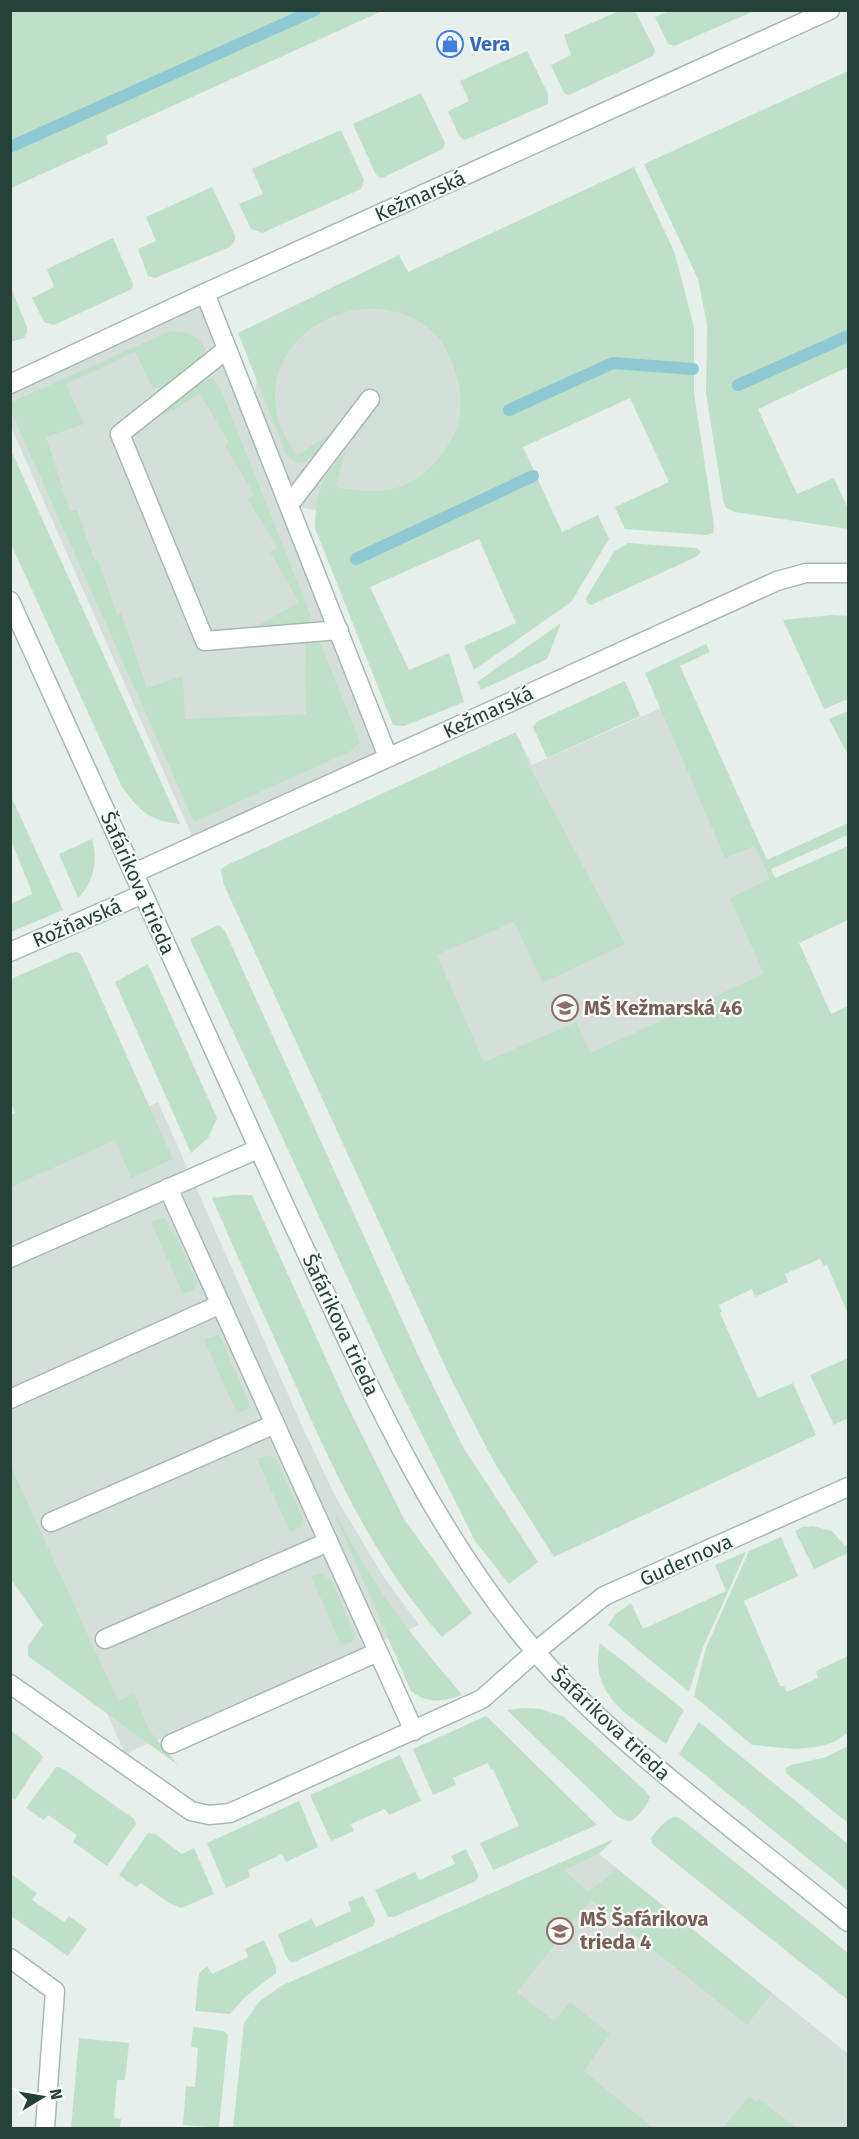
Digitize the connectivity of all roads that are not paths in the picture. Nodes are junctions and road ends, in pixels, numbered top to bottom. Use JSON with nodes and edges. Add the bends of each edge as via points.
{"nodes":[{"id":1,"x":830,"y":10,"type":"edge"},
{"id":2,"x":205,"y":293,"type":"junction"},
{"id":3,"x":227,"y":349,"type":"junction"},
{"id":4,"x":10,"y":384,"type":"edge"},
{"id":5,"x":370,"y":399,"type":"dead end"},
{"id":6,"x":289,"y":505,"type":"junction"},
{"id":7,"x":849,"y":573,"type":"edge"},
{"id":8,"x":10,"y":601,"type":"edge"},
{"id":9,"x":339,"y":630,"type":"junction"},
{"id":10,"x":388,"y":757,"type":"junction"},
{"id":11,"x":134,"y":873,"type":"junction"},
{"id":12,"x":143,"y":894,"type":"junction"},
{"id":13,"x":10,"y":952,"type":"edge"},
{"id":14,"x":258,"y":1149,"type":"junction"},
{"id":15,"x":168,"y":1188,"type":"junction"},
{"id":16,"x":10,"y":1258,"type":"edge"},
{"id":17,"x":221,"y":1304,"type":"junction"},
{"id":18,"x":10,"y":1399,"type":"edge"},
{"id":19,"x":275,"y":1424,"type":"junction"},
{"id":20,"x":849,"y":1487,"type":"edge"},
{"id":21,"x":51,"y":1522,"type":"dead end"},
{"id":22,"x":328,"y":1542,"type":"junction"},
{"id":23,"x":105,"y":1640,"type":"dead end"},
{"id":24,"x":378,"y":1652,"type":"junction"},
{"id":25,"x":535,"y":1652,"type":"junction"},
{"id":26,"x":10,"y":1684,"type":"edge"},
{"id":27,"x":414,"y":1731,"type":"junction"},
{"id":28,"x":171,"y":1744,"type":"dead end"},
{"id":29,"x":849,"y":1922,"type":"edge"},
{"id":30,"x":10,"y":1958,"type":"edge"},
{"id":31,"x":45,"y":2128,"type":"edge"}],
"edges":[{"from":1,"to":2,"type":"street","name":"Kežmarská"},
{"from":2,"to":3,"type":"street"},
{"from":2,"to":4,"type":"street","name":"Kežmarská"},
{"from":3,"to":6,"type":"street"},
{"from":3,"to":9,"type":"street","via":[[120,434],[205,641]]},
{"from":5,"to":6,"type":"street"},
{"from":6,"to":9,"type":"street"},
{"from":7,"to":10,"type":"street","name":"Kežmarská","via":[[806,573],[777,581]]},
{"from":8,"to":11,"type":"street","name":"Šafárikova trieda"},
{"from":9,"to":10,"type":"street"},
{"from":10,"to":11,"type":"street","name":"Kežmarská"},
{"from":11,"to":12,"type":"street","name":"Šafárikova trieda"},
{"from":12,"to":13,"type":"street","name":"Rožňavská"},
{"from":12,"to":14,"type":"street","name":"Šafárikova trieda"},
{"from":14,"to":15,"type":"street"},
{"from":14,"to":25,"type":"street","name":"Šafárikova trieda","via":[[375,1399],[415,1475],[490,1593]]},
{"from":15,"to":16,"type":"street"},
{"from":15,"to":17,"type":"street"},
{"from":17,"to":18,"type":"street"},
{"from":17,"to":19,"type":"street"},
{"from":19,"to":21,"type":"street"},
{"from":19,"to":22,"type":"street"},
{"from":20,"to":25,"type":"street","name":"Gudernova","via":[[604,1596]]},
{"from":22,"to":23,"type":"street"},
{"from":22,"to":24,"type":"street"},
{"from":24,"to":27,"type":"street"},
{"from":24,"to":28,"type":"street"},
{"from":25,"to":27,"type":"street","name":"Gudernova","via":[[482,1699]]},
{"from":25,"to":29,"type":"street","name":"Šafárikova trieda","via":[[586,1706],[666,1776]]},
{"from":26,"to":27,"type":"street","name":"Gudernova","via":[[165,1794],[202,1814],[238,1810]]},
{"from":30,"to":31,"type":"street","via":[[55,1991]]}]}
